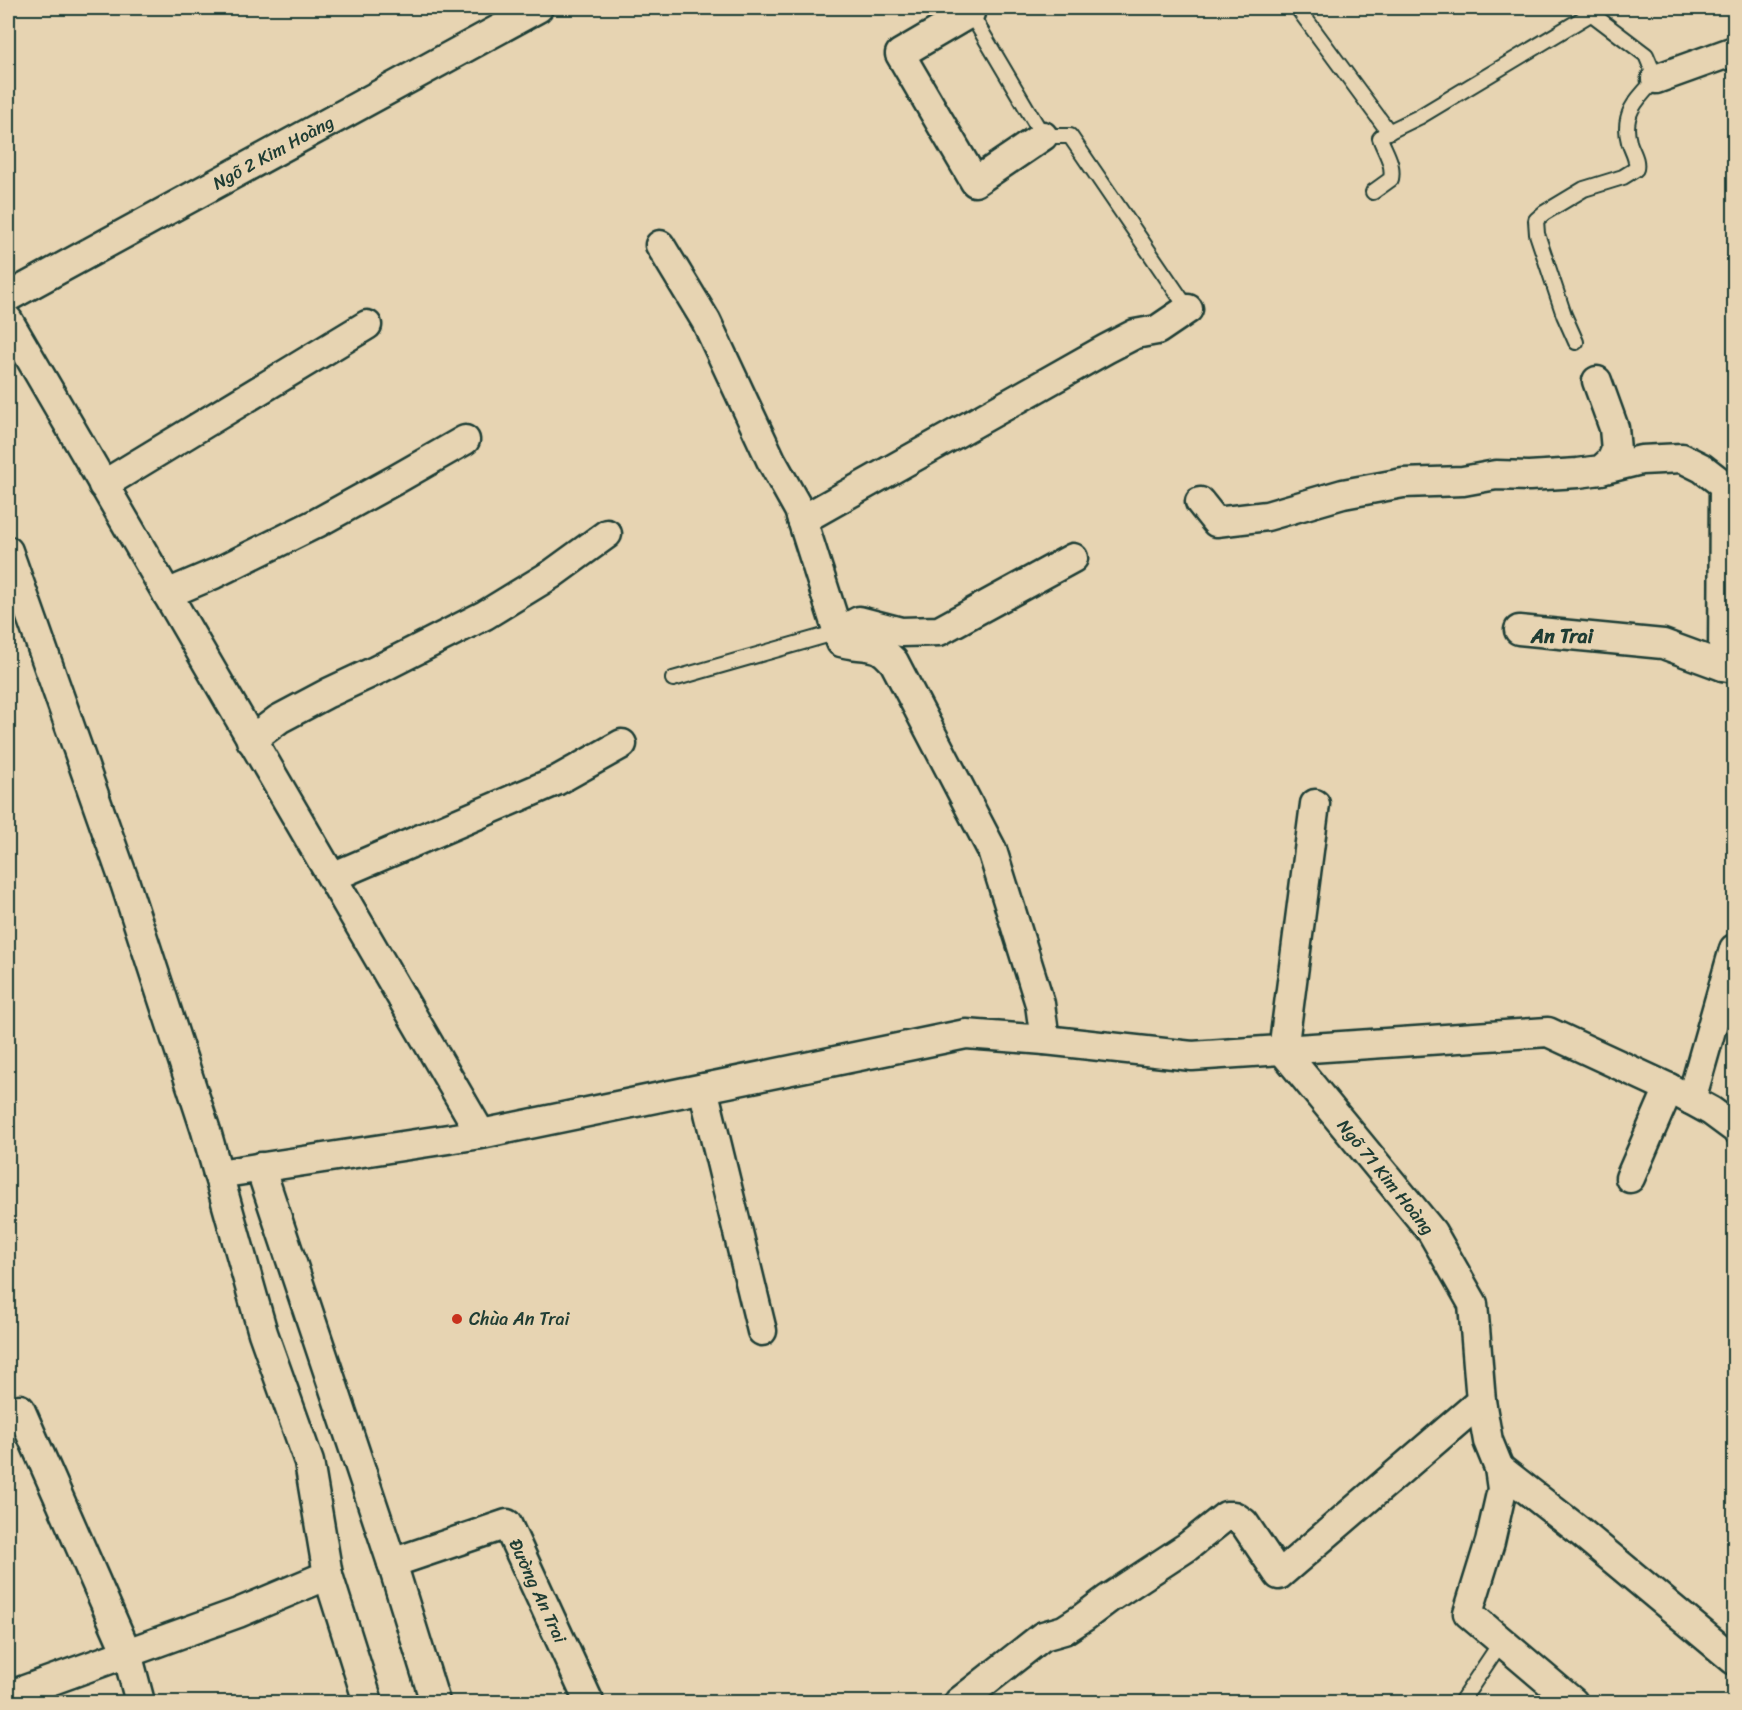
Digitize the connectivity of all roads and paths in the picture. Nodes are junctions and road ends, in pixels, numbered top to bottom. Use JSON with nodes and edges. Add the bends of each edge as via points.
{"nodes":[{"id":1,"x":538,"y":8,"type":"edge"},
{"id":2,"x":968,"y":10,"type":"edge"},
{"id":3,"x":1299,"y":10,"type":"dead end"},
{"id":4,"x":1588,"y":10,"type":"edge"},
{"id":5,"x":1734,"y":51,"type":"edge"},
{"id":6,"x":1656,"y":80,"type":"junction"},
{"id":7,"x":1389,"y":132,"type":"junction"},
{"id":8,"x":1043,"y":136,"type":"junction"},
{"id":9,"x":1373,"y":192,"type":"dead end"},
{"id":10,"x":660,"y":245,"type":"dead end"},
{"id":11,"x":8,"y":297,"type":"edge"},
{"id":12,"x":1188,"y":309,"type":"joint"},
{"id":13,"x":8,"y":320,"type":"edge"},
{"id":14,"x":367,"y":325,"type":"dead end"},
{"id":15,"x":1576,"y":342,"type":"dead end"},
{"id":16,"x":1597,"y":381,"type":"dead end"},
{"id":17,"x":465,"y":440,"type":"dead end"},
{"id":18,"x":1601,"y":470,"type":"junction"},
{"id":19,"x":103,"y":485,"type":"junction"},
{"id":20,"x":1729,"y":485,"type":"edge"},
{"id":21,"x":1200,"y":502,"type":"dead end"},
{"id":22,"x":802,"y":520,"type":"junction"},
{"id":23,"x":607,"y":534,"type":"dead end"},
{"id":24,"x":8,"y":551,"type":"edge"},
{"id":25,"x":1073,"y":558,"type":"dead end"},
{"id":26,"x":167,"y":594,"type":"junction"},
{"id":27,"x":1519,"y":630,"type":"dead end"},
{"id":28,"x":838,"y":632,"type":"junction"},
{"id":29,"x":1729,"y":667,"type":"edge"},
{"id":30,"x":673,"y":679,"type":"dead end"},
{"id":31,"x":251,"y":740,"type":"junction"},
{"id":32,"x":622,"y":744,"type":"dead end"},
{"id":33,"x":1315,"y":804,"type":"dead end"},
{"id":34,"x":332,"y":877,"type":"junction"},
{"id":35,"x":1734,"y":949,"type":"edge"},
{"id":36,"x":1045,"y":1040,"type":"junction"},
{"id":37,"x":1284,"y":1051,"type":"junction"},
{"id":38,"x":703,"y":1088,"type":"junction"},
{"id":39,"x":1680,"y":1094,"type":"junction"},
{"id":40,"x":1734,"y":1128,"type":"edge"},
{"id":41,"x":481,"y":1134,"type":"junction"},
{"id":42,"x":260,"y":1167,"type":"junction"},
{"id":43,"x":219,"y":1174,"type":"junction"},
{"id":44,"x":1630,"y":1178,"type":"dead end"},
{"id":45,"x":762,"y":1330,"type":"dead end"},
{"id":46,"x":1481,"y":1401,"type":"junction"},
{"id":47,"x":8,"y":1414,"type":"edge"},
{"id":48,"x":1499,"y":1468,"type":"junction"},
{"id":49,"x":392,"y":1563,"type":"junction"},
{"id":50,"x":328,"y":1575,"type":"junction"},
{"id":51,"x":1501,"y":1642,"type":"junction"},
{"id":52,"x":127,"y":1653,"type":"junction"},
{"id":53,"x":1734,"y":1660,"type":"edge"},
{"id":54,"x":8,"y":1696,"type":"edge"},
{"id":55,"x":140,"y":1702,"type":"edge"},
{"id":56,"x":368,"y":1702,"type":"edge"},
{"id":57,"x":435,"y":1702,"type":"edge"},
{"id":58,"x":589,"y":1702,"type":"edge"},
{"id":59,"x":959,"y":1702,"type":"edge"},
{"id":60,"x":1461,"y":1702,"type":"edge"},
{"id":61,"x":1573,"y":1702,"type":"edge"}],
"edges":[{"from":1,"to":11,"type":"street","name":"Ngõ 2 Kim Hoàng"},
{"from":2,"to":8,"type":"lane"},
{"from":2,"to":8,"type":"street","via":[[900,54],[975,182]]},
{"from":3,"to":7,"type":"lane"},
{"from":4,"to":6,"type":"lane","via":[[1646,55]]},
{"from":4,"to":7,"type":"lane","via":[[1429,111]]},
{"from":5,"to":6,"type":"street"},
{"from":6,"to":15,"type":"lane","via":[[1634,103],[1627,121],[1636,169],[1584,189],[1536,220],[1537,234]]},
{"from":7,"to":9,"type":"lane","via":[[1380,138],[1390,162],[1391,179]]},
{"from":8,"to":12,"type":"lane","via":[[1070,136]]},
{"from":10,"to":22,"type":"street","via":[[706,321]]},
{"from":12,"to":22,"type":"street","via":[[1157,330],[1135,334],[1106,348]]},
{"from":13,"to":19,"type":"street"},
{"from":14,"to":19,"type":"street"},
{"from":16,"to":18,"type":"street","via":[[1614,428],[1616,450]]},
{"from":17,"to":26,"type":"street","via":[[316,523]]},
{"from":18,"to":20,"type":"street","via":[[1641,460],[1682,458]]},
{"from":18,"to":21,"type":"street","via":[[1403,483],[1342,494],[1267,516],[1216,522]]},
{"from":19,"to":26,"type":"street"},
{"from":20,"to":29,"type":"street"},
{"from":22,"to":28,"type":"street"},
{"from":23,"to":31,"type":"street","via":[[485,615],[318,698]]},
{"from":24,"to":43,"type":"street","via":[[125,883]]},
{"from":25,"to":28,"type":"street","via":[[939,631],[901,632],[859,621]]},
{"from":26,"to":31,"type":"street"},
{"from":27,"to":29,"type":"street","via":[[1663,644]]},
{"from":28,"to":30,"type":"lane"},
{"from":28,"to":36,"type":"street","via":[[841,642],[881,650],[894,662],[992,850],[1040,1004]]},
{"from":31,"to":34,"type":"street"},
{"from":32,"to":34,"type":"street","via":[[556,781]]},
{"from":33,"to":37,"type":"street"},
{"from":34,"to":41,"type":"street"},
{"from":35,"to":39,"type":"street"},
{"from":36,"to":37,"type":"street","via":[[1192,1056]]},
{"from":36,"to":38,"type":"street","via":[[966,1034]]},
{"from":37,"to":39,"type":"street","via":[[1548,1032]]},
{"from":37,"to":46,"type":"street","name":"Ngõ 71 Kim Hoàng","via":[[1432,1232],[1473,1304]]},
{"from":38,"to":41,"type":"street"},
{"from":38,"to":45,"type":"street"},
{"from":39,"to":40,"type":"street"},
{"from":39,"to":44,"type":"street"},
{"from":41,"to":42,"type":"street"},
{"from":42,"to":43,"type":"street"},
{"from":42,"to":49,"type":"street"},
{"from":43,"to":50,"type":"street","via":[[263,1333],[309,1462]]},
{"from":46,"to":48,"type":"street","name":"Ngõ 71 Kim Hoàng","via":[[1488,1441]]},
{"from":46,"to":59,"type":"street","via":[[1279,1575],[1244,1523],[1226,1516],[1084,1617],[1064,1630],[1043,1636]]},
{"from":47,"to":52,"type":"street","via":[[20,1409]]},
{"from":48,"to":51,"type":"street","via":[[1502,1489],[1468,1613]]},
{"from":48,"to":53,"type":"street"},
{"from":49,"to":57,"type":"street"},
{"from":49,"to":58,"type":"street","name":"Đường An Trai","via":[[507,1524]]},
{"from":50,"to":52,"type":"street"},
{"from":50,"to":56,"type":"street"},
{"from":51,"to":60,"type":"lane"},
{"from":51,"to":61,"type":"street"},
{"from":52,"to":54,"type":"street"},
{"from":52,"to":55,"type":"street"}]}
